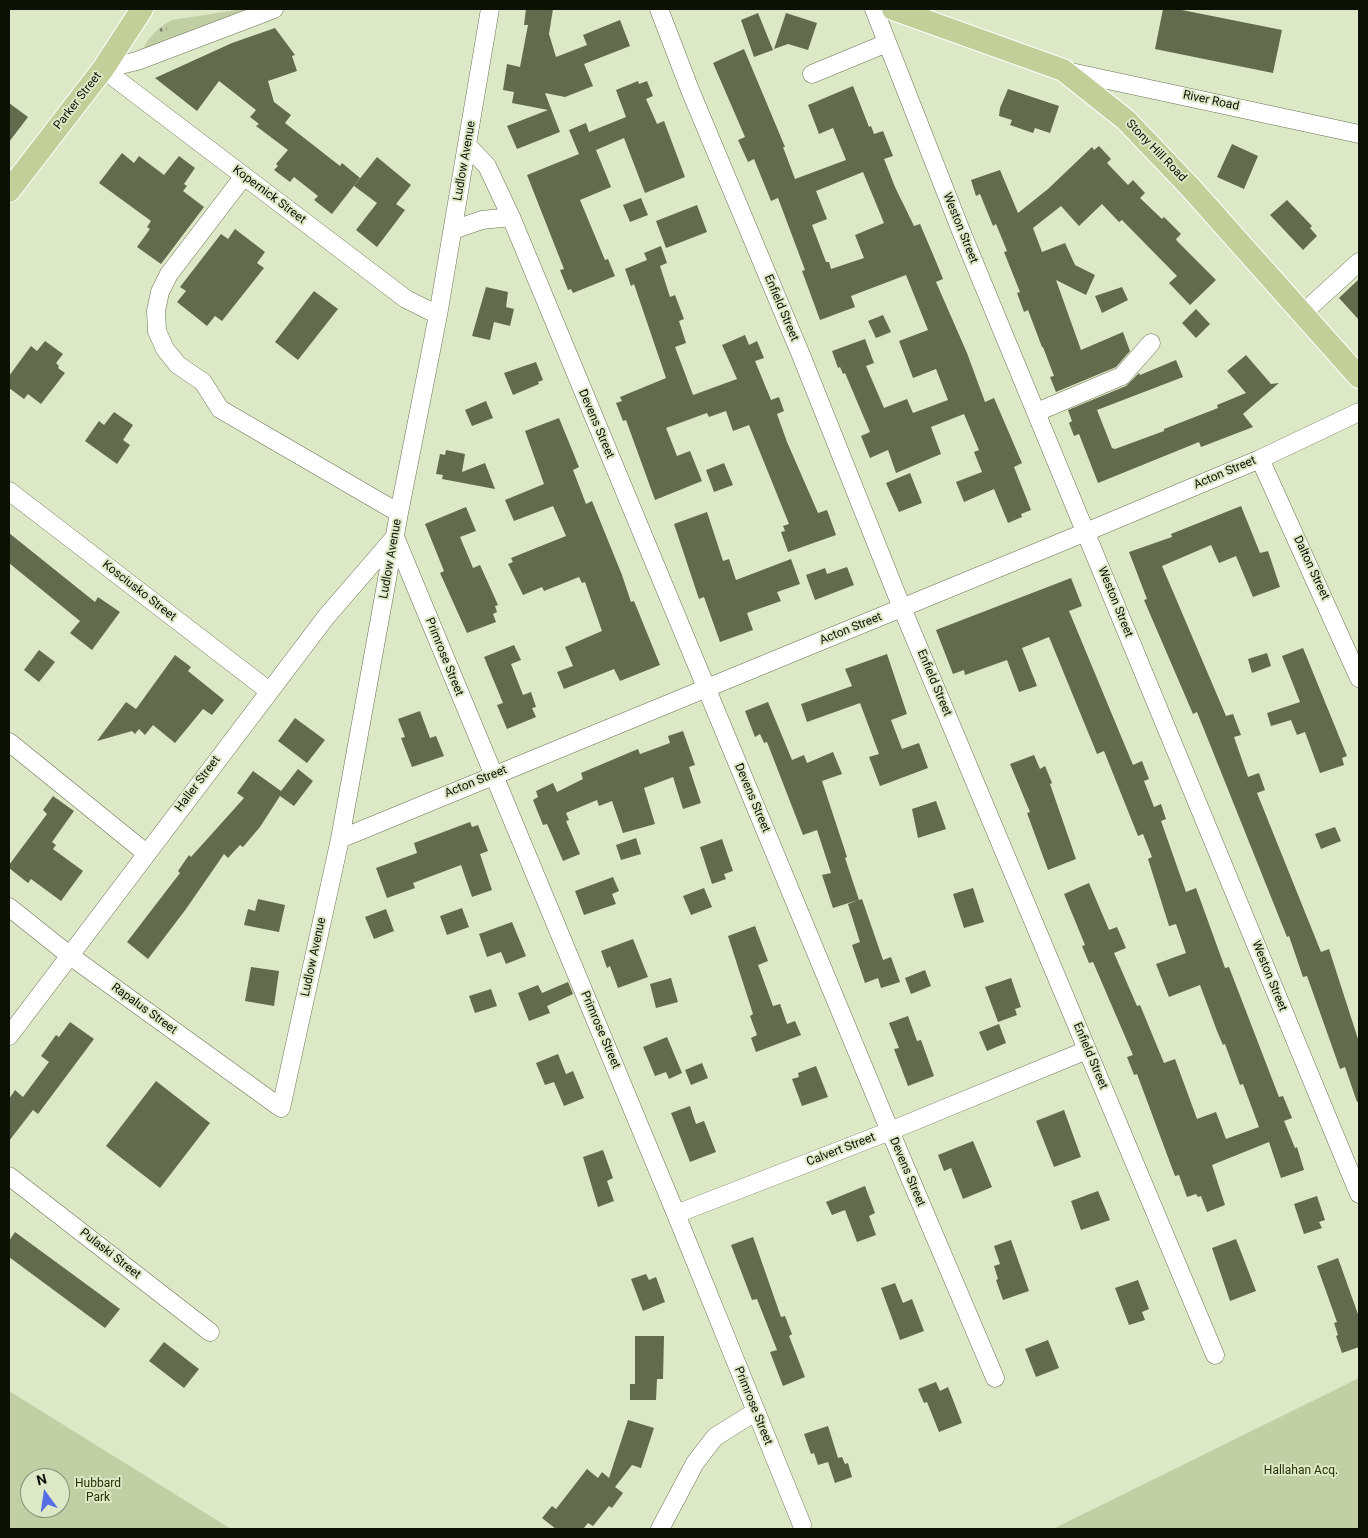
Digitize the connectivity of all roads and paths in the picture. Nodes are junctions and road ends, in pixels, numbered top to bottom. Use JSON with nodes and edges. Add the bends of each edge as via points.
{"nodes":[{"id":1,"x":142,"y":9,"type":"edge"},
{"id":2,"x":274,"y":9,"type":"edge"},
{"id":3,"x":490,"y":9,"type":"edge"},
{"id":4,"x":659,"y":9,"type":"edge"},
{"id":5,"x":874,"y":9,"type":"edge"},
{"id":6,"x":893,"y":9,"type":"edge"},
{"id":7,"x":920,"y":13,"type":"edge"},
{"id":8,"x":887,"y":43,"type":"junction"},
{"id":9,"x":103,"y":69,"type":"junction"},
{"id":10,"x":1063,"y":70,"type":"junction"},
{"id":11,"x":812,"y":74,"type":"dead end"},
{"id":12,"x":1359,"y":134,"type":"edge"},
{"id":13,"x":468,"y":146,"type":"junction"},
{"id":14,"x":244,"y":176,"type":"junction"},
{"id":15,"x":9,"y":190,"type":"edge"},
{"id":16,"x":511,"y":217,"type":"junction"},
{"id":17,"x":453,"y":230,"type":"junction"},
{"id":18,"x":1359,"y":262,"type":"edge"},
{"id":19,"x":1303,"y":313,"type":"junction"},
{"id":20,"x":438,"y":315,"type":"junction"},
{"id":21,"x":1151,"y":343,"type":"dead end"},
{"id":22,"x":1359,"y":377,"type":"edge"},
{"id":23,"x":1037,"y":412,"type":"junction"},
{"id":24,"x":1359,"y":412,"type":"edge"},
{"id":25,"x":1260,"y":459,"type":"junction"},
{"id":26,"x":9,"y":491,"type":"edge"},
{"id":27,"x":399,"y":512,"type":"junction"},
{"id":28,"x":1086,"y":532,"type":"junction"},
{"id":29,"x":395,"y":537,"type":"junction"},
{"id":30,"x":902,"y":608,"type":"junction"},
{"id":31,"x":1359,"y":678,"type":"edge"},
{"id":32,"x":706,"y":689,"type":"junction"},
{"id":33,"x":270,"y":691,"type":"junction"},
{"id":34,"x":9,"y":742,"type":"edge"},
{"id":35,"x":493,"y":775,"type":"junction"},
{"id":36,"x":340,"y":838,"type":"junction"},
{"id":37,"x":146,"y":853,"type":"junction"},
{"id":38,"x":9,"y":908,"type":"edge"},
{"id":39,"x":69,"y":956,"type":"junction"},
{"id":40,"x":9,"y":1036,"type":"edge"},
{"id":41,"x":1087,"y":1050,"type":"junction"},
{"id":42,"x":281,"y":1108,"type":"joint"},
{"id":43,"x":890,"y":1131,"type":"junction"},
{"id":44,"x":9,"y":1176,"type":"edge"},
{"id":45,"x":1359,"y":1194,"type":"edge"},
{"id":46,"x":676,"y":1214,"type":"junction"},
{"id":47,"x":210,"y":1332,"type":"dead end"},
{"id":48,"x":1214,"y":1355,"type":"dead end"},
{"id":49,"x":994,"y":1378,"type":"dead end"},
{"id":50,"x":755,"y":1412,"type":"junction"},
{"id":51,"x":802,"y":1525,"type":"dead end"},
{"id":52,"x":660,"y":1529,"type":"edge"}],
"edges":[{"from":1,"to":9,"type":"main road","name":"Parker Street"},
{"from":2,"to":9,"type":"street","via":[[137,61]]},
{"from":3,"to":13,"type":"street","name":"Ludlow Avenue"},
{"from":4,"to":30,"type":"street","name":"Enfield Street"},
{"from":5,"to":8,"type":"street","name":"Weston Street"},
{"from":6,"to":7,"type":"main road","name":"Stony Hill Road"},
{"from":7,"to":10,"type":"main road","name":"Stony Hill Road"},
{"from":8,"to":11,"type":"street"},
{"from":8,"to":23,"type":"street","name":"Weston Street"},
{"from":9,"to":14,"type":"street","name":"Kopernick Street"},
{"from":9,"to":15,"type":"main road","name":"Parker Street"},
{"from":10,"to":12,"type":"street","name":"River Road"},
{"from":10,"to":19,"type":"main road","name":"Stony Hill Road","via":[[1126,120]]},
{"from":13,"to":16,"type":"street","name":"Devens Street","via":[[487,166]]},
{"from":13,"to":17,"type":"street","name":"Ludlow Avenue"},
{"from":14,"to":20,"type":"street","name":"Kopernick Street","via":[[406,299]]},
{"from":14,"to":27,"type":"street","via":[[164,283],[156,311],[160,340],[178,365],[203,382],[220,409]]},
{"from":16,"to":17,"type":"street","via":[[482,220]]},
{"from":16,"to":32,"type":"street","name":"Devens Street"},
{"from":17,"to":20,"type":"street","name":"Ludlow Avenue"},
{"from":18,"to":19,"type":"street"},
{"from":19,"to":22,"type":"main road","name":"Stony Hill Road"},
{"from":20,"to":27,"type":"street","name":"Ludlow Avenue"},
{"from":21,"to":23,"type":"street","via":[[1122,376]]},
{"from":23,"to":28,"type":"street","name":"Weston Street"},
{"from":24,"to":25,"type":"street","name":"Acton Street"},
{"from":25,"to":28,"type":"street","name":"Acton Street"},
{"from":25,"to":31,"type":"street","name":"Dalton Street"},
{"from":26,"to":33,"type":"street","name":"Kosciusko Street"},
{"from":27,"to":29,"type":"street","name":"Ludlow Avenue"},
{"from":28,"to":30,"type":"street","name":"Acton Street"},
{"from":28,"to":45,"type":"street","name":"Weston Street"},
{"from":29,"to":33,"type":"street","name":"Haller Street","via":[[326,617]]},
{"from":29,"to":35,"type":"street","name":"Primrose Street"},
{"from":29,"to":36,"type":"street","name":"Ludlow Avenue"},
{"from":30,"to":32,"type":"street","name":"Acton Street"},
{"from":30,"to":41,"type":"street","name":"Enfield Street"},
{"from":32,"to":35,"type":"street","name":"Acton Street"},
{"from":32,"to":43,"type":"street","name":"Devens Street"},
{"from":33,"to":37,"type":"street","name":"Haller Street"},
{"from":34,"to":37,"type":"street"},
{"from":35,"to":36,"type":"street","name":"Acton Street"},
{"from":35,"to":46,"type":"street","name":"Primrose Street"},
{"from":36,"to":42,"type":"street","name":"Ludlow Avenue"},
{"from":37,"to":39,"type":"street","name":"Haller Street"},
{"from":38,"to":39,"type":"street","name":"Rapalus Street"},
{"from":39,"to":40,"type":"street","name":"Haller Street"},
{"from":39,"to":42,"type":"street","name":"Rapalus Street"},
{"from":41,"to":43,"type":"street","name":"Calvert Street"},
{"from":41,"to":48,"type":"street","name":"Enfield Street"},
{"from":43,"to":46,"type":"street","name":"Calvert Street"},
{"from":43,"to":49,"type":"street","name":"Devens Street"},
{"from":44,"to":47,"type":"street","name":"Pulaski Street"},
{"from":46,"to":50,"type":"street","name":"Primrose Street"},
{"from":50,"to":51,"type":"street","name":"Primrose Street"},
{"from":50,"to":52,"type":"street","via":[[715,1437],[695,1463]]}]}
